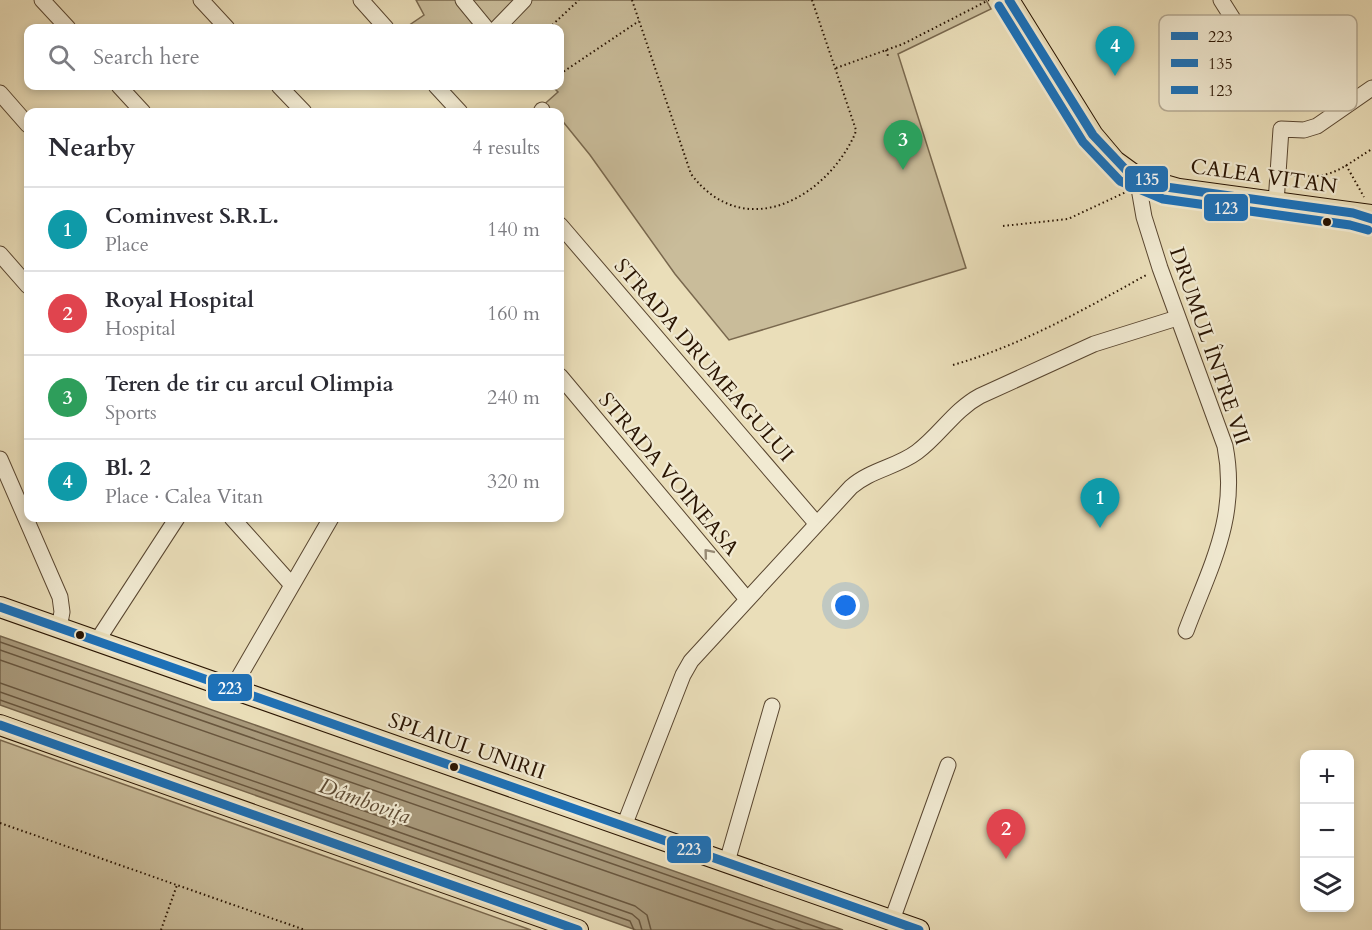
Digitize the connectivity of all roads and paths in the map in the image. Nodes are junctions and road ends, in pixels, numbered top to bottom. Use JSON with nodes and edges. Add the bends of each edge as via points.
{"nodes":[{"id":1,"x":42,"y":0,"type":"edge"},
{"id":2,"x":201,"y":0,"type":"edge"},
{"id":3,"x":361,"y":0,"type":"edge"},
{"id":4,"x":463,"y":0,"type":"edge"},
{"id":5,"x":524,"y":0,"type":"edge"},
{"id":6,"x":579,"y":0,"type":"edge"},
{"id":7,"x":632,"y":0,"type":"edge"},
{"id":8,"x":812,"y":0,"type":"edge"},
{"id":9,"x":989,"y":0,"type":"edge"},
{"id":10,"x":1011,"y":0,"type":"edge"},
{"id":11,"x":1221,"y":0,"type":"edge"},
{"id":12,"x":1230,"y":15,"type":"edge"},
{"id":13,"x":639,"y":21,"type":"junction"},
{"id":14,"x":64,"y":24,"type":"edge"},
{"id":15,"x":223,"y":24,"type":"edge"},
{"id":16,"x":382,"y":24,"type":"edge"},
{"id":17,"x":483,"y":24,"type":"edge"},
{"id":18,"x":501,"y":24,"type":"edge"},
{"id":19,"x":553,"y":24,"type":"edge"},
{"id":20,"x":886,"y":50,"type":"junction"},
{"id":21,"x":888,"y":56,"type":"dead end"},
{"id":22,"x":836,"y":68,"type":"junction"},
{"id":23,"x":564,"y":71,"type":"edge"},
{"id":24,"x":1372,"y":88,"type":"edge"},
{"id":25,"x":123,"y":90,"type":"edge"},
{"id":26,"x":283,"y":90,"type":"edge"},
{"id":27,"x":440,"y":90,"type":"edge"},
{"id":28,"x":0,"y":93,"type":"edge"},
{"id":29,"x":1357,"y":98,"type":"edge"},
{"id":30,"x":139,"y":108,"type":"edge"},
{"id":31,"x":300,"y":108,"type":"edge"},
{"id":32,"x":456,"y":108,"type":"edge"},
{"id":33,"x":1339,"y":111,"type":"edge"},
{"id":34,"x":24,"y":120,"type":"edge"},
{"id":35,"x":1372,"y":149,"type":"edge"},
{"id":36,"x":1346,"y":165,"type":"junction"},
{"id":37,"x":1278,"y":174,"type":"junction"},
{"id":38,"x":1138,"y":182,"type":"junction"},
{"id":39,"x":1276,"y":203,"type":"junction"},
{"id":40,"x":1368,"y":211,"type":"edge"},
{"id":41,"x":1003,"y":226,"type":"dead end"},
{"id":42,"x":564,"y":230,"type":"edge"},
{"id":43,"x":0,"y":254,"type":"edge"},
{"id":44,"x":1160,"y":268,"type":"junction"},
{"id":45,"x":24,"y":281,"type":"edge"},
{"id":46,"x":1177,"y":318,"type":"junction"},
{"id":47,"x":953,"y":365,"type":"dead end"},
{"id":48,"x":564,"y":381,"type":"edge"},
{"id":49,"x":0,"y":459,"type":"edge"},
{"id":50,"x":24,"y":514,"type":"edge"},
{"id":51,"x":27,"y":522,"type":"edge"},
{"id":52,"x":174,"y":522,"type":"edge"},
{"id":53,"x":236,"y":522,"type":"edge"},
{"id":54,"x":329,"y":522,"type":"edge"},
{"id":55,"x":816,"y":523,"type":"junction"},
{"id":56,"x":291,"y":585,"type":"junction"},
{"id":57,"x":746,"y":598,"type":"junction"},
{"id":58,"x":0,"y":607,"type":"edge"},
{"id":59,"x":58,"y":628,"type":"junction"},
{"id":60,"x":1186,"y":631,"type":"dead end"},
{"id":61,"x":97,"y":641,"type":"junction"},
{"id":62,"x":232,"y":689,"type":"junction"},
{"id":63,"x":772,"y":706,"type":"dead end"},
{"id":64,"x":0,"y":725,"type":"edge"},
{"id":65,"x":948,"y":765,"type":"dead end"},
{"id":66,"x":0,"y":823,"type":"edge"},
{"id":67,"x":624,"y":826,"type":"junction"},
{"id":68,"x":727,"y":862,"type":"junction"},
{"id":69,"x":177,"y":885,"type":"junction"},
{"id":70,"x":892,"y":920,"type":"junction"},
{"id":71,"x":161,"y":930,"type":"edge"},
{"id":72,"x":305,"y":930,"type":"edge"},
{"id":73,"x":578,"y":930,"type":"edge"},
{"id":74,"x":919,"y":930,"type":"edge"}],
"edges":[{"from":1,"to":14,"type":"street"},
{"from":2,"to":15,"type":"street"},
{"from":3,"to":16,"type":"street"},
{"from":4,"to":17,"type":"street"},
{"from":5,"to":18,"type":"street"},
{"from":6,"to":19,"type":"path"},
{"from":7,"to":13,"type":"path"},
{"from":8,"to":22,"type":"path"},
{"from":9,"to":20,"type":"path"},
{"from":10,"to":38,"type":"main road","name":"CALEA VITAN","via":[[1094,135]]},
{"from":11,"to":12,"type":"street"},
{"from":13,"to":22,"type":"path","via":[[691,174],[708,194],[747,211],[770,208],[809,192],[829,174],[847,149],[856,130]]},
{"from":13,"to":23,"type":"path"},
{"from":20,"to":21,"type":"path"},
{"from":20,"to":22,"type":"path"},
{"from":24,"to":29,"type":"street"},
{"from":25,"to":30,"type":"street"},
{"from":26,"to":31,"type":"street"},
{"from":27,"to":32,"type":"street"},
{"from":28,"to":34,"type":"street"},
{"from":33,"to":37,"type":"street","via":[[1317,126],[1281,129]]},
{"from":35,"to":36,"type":"path"},
{"from":36,"to":37,"type":"path","via":[[1330,176],[1316,178]]},
{"from":36,"to":40,"type":"path"},
{"from":37,"to":39,"type":"street"},
{"from":38,"to":39,"type":"main road","name":"CALEA VITAN"},
{"from":38,"to":41,"type":"path","via":[[1068,219]]},
{"from":38,"to":44,"type":"street","name":"DRUMUL ÎNTRE VII","via":[[1143,217]]},
{"from":39,"to":40,"type":"main road","name":"CALEA VITAN"},
{"from":42,"to":55,"type":"street","name":"STRADA DRUMEAGULUI"},
{"from":43,"to":45,"type":"street"},
{"from":44,"to":46,"type":"street","name":"DRUMUL ÎNTRE VII"},
{"from":44,"to":47,"type":"path","via":[[1036,333]]},
{"from":46,"to":55,"type":"street","via":[[1094,344],[969,402],[917,452],[856,482]]},
{"from":46,"to":60,"type":"street","name":"DRUMUL ÎNTRE VII","via":[[1225,446],[1230,486],[1224,532]]},
{"from":57,"to":48,"type":"street","name":"STRADA VOINEASA","one_way":true},
{"from":49,"to":50,"type":"street"},
{"from":51,"to":59,"type":"street","via":[[60,597]]},
{"from":52,"to":61,"type":"street"},
{"from":53,"to":56,"type":"street"},
{"from":54,"to":56,"type":"street"},
{"from":55,"to":57,"type":"street"},
{"from":56,"to":62,"type":"street"},
{"from":57,"to":67,"type":"street","via":[[683,675]]},
{"from":58,"to":59,"type":"main road","name":"SPLAIUL UNIRII"},
{"from":59,"to":61,"type":"main road","name":"SPLAIUL UNIRII"},
{"from":61,"to":62,"type":"main road","name":"SPLAIUL UNIRII"},
{"from":62,"to":67,"type":"main road","name":"SPLAIUL UNIRII"},
{"from":63,"to":68,"type":"street"},
{"from":64,"to":73,"type":"main road"},
{"from":65,"to":70,"type":"street"},
{"from":66,"to":69,"type":"path"},
{"from":67,"to":68,"type":"main road","name":"SPLAIUL UNIRII"},
{"from":68,"to":70,"type":"main road","name":"SPLAIUL UNIRII"},
{"from":69,"to":71,"type":"path"},
{"from":69,"to":72,"type":"path"},
{"from":70,"to":74,"type":"main road","name":"SPLAIUL UNIRII"}]}
